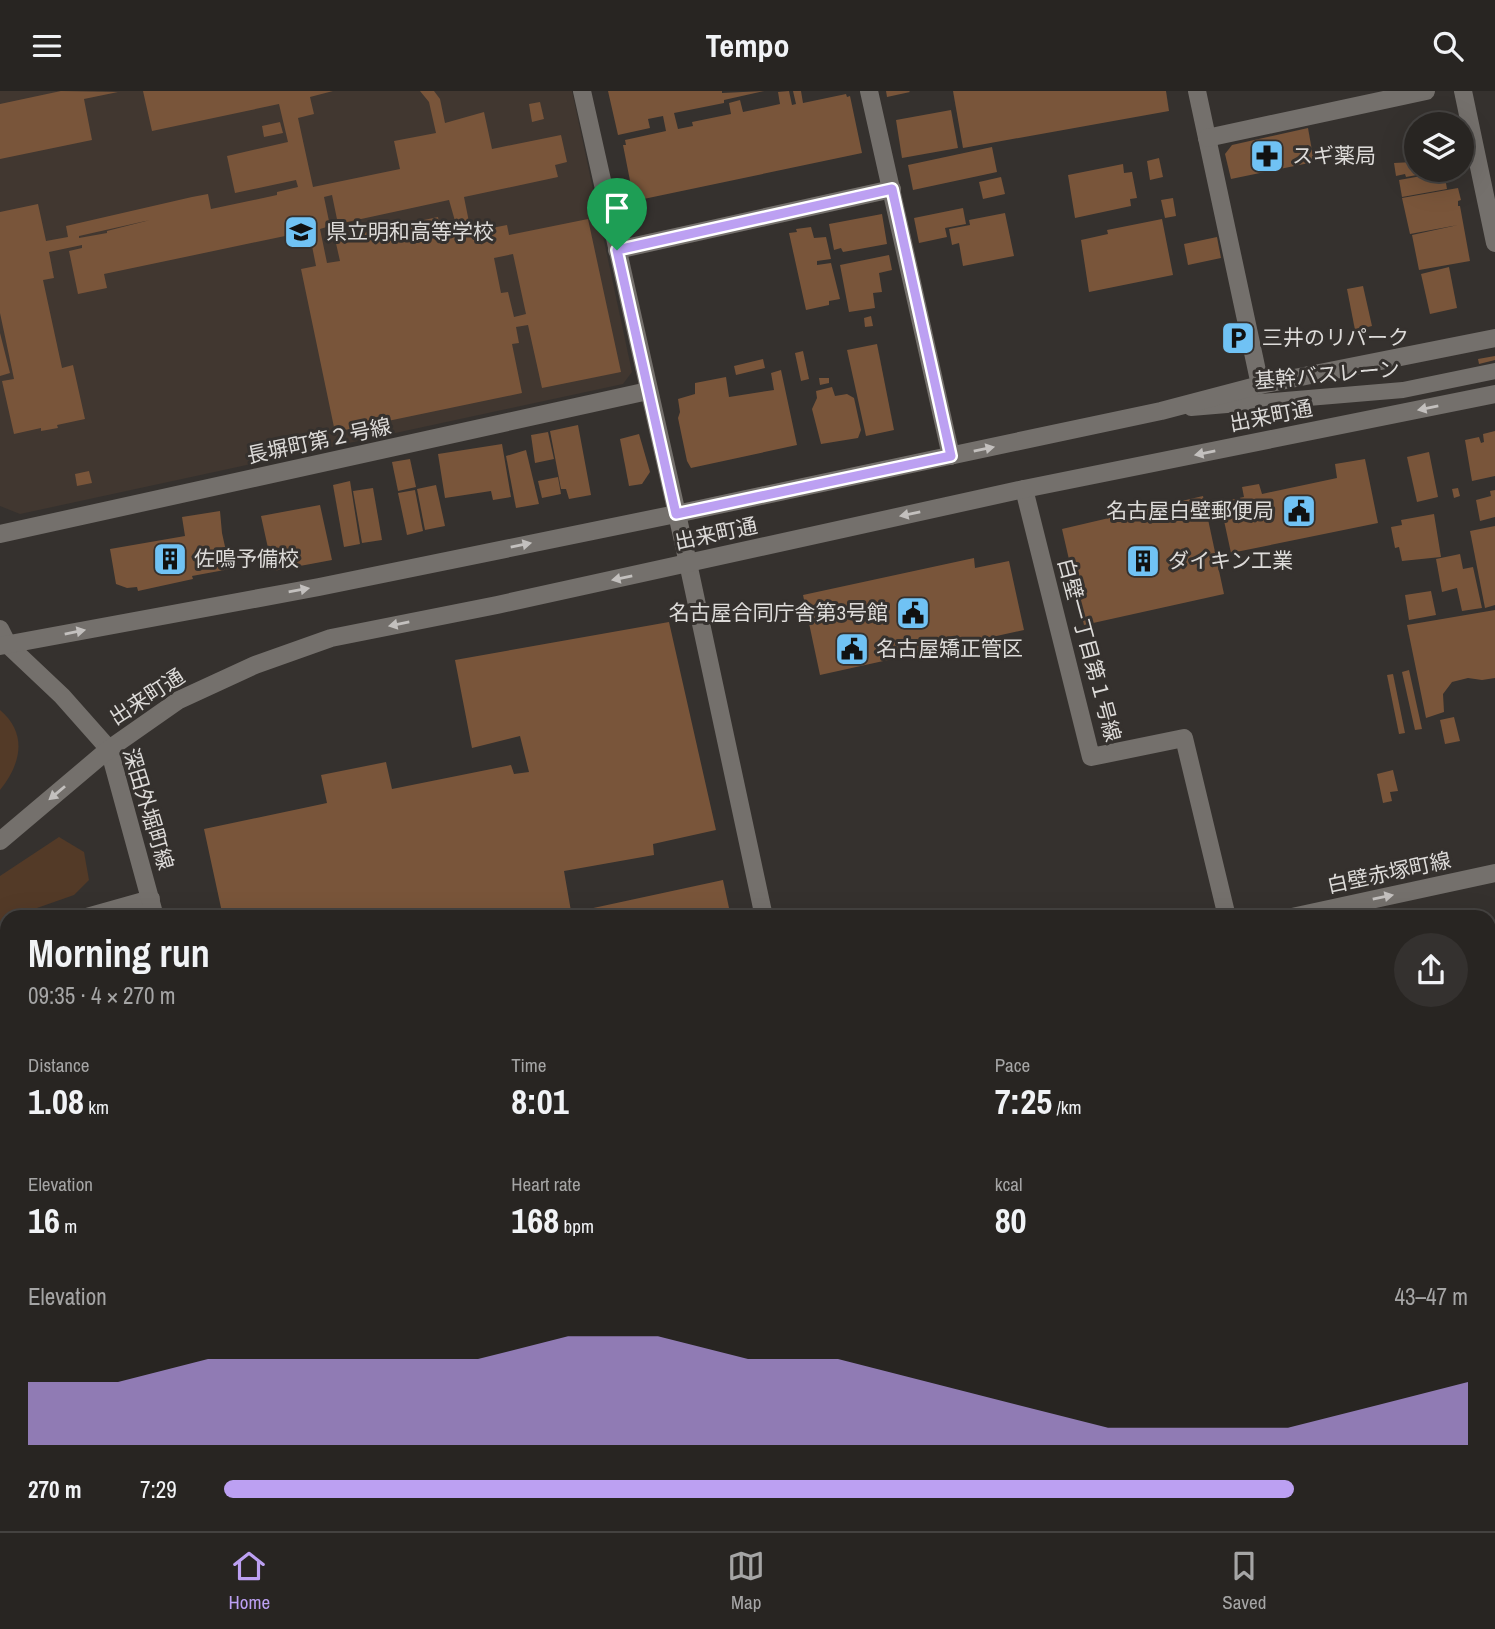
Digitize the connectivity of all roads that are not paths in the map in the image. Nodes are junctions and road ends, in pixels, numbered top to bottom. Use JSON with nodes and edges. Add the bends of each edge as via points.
{"nodes":[{"id":1,"x":582,"y":91,"type":"edge"},
{"id":2,"x":869,"y":91,"type":"edge"},
{"id":3,"x":1197,"y":91,"type":"edge"},
{"id":4,"x":1426,"y":91,"type":"edge"},
{"id":5,"x":1463,"y":91,"type":"edge"},
{"id":6,"x":1207,"y":138,"type":"junction"},
{"id":7,"x":892,"y":189,"type":"junction"},
{"id":8,"x":1495,"y":243,"type":"edge"},
{"id":9,"x":617,"y":250,"type":"junction"},
{"id":10,"x":1495,"y":338,"type":"edge"},
{"id":11,"x":1495,"y":372,"type":"edge"},
{"id":12,"x":1260,"y":385,"type":"junction"},
{"id":13,"x":648,"y":391,"type":"junction"},
{"id":14,"x":1495,"y":394,"type":"edge"},
{"id":15,"x":1161,"y":411,"type":"junction"},
{"id":16,"x":951,"y":456,"type":"junction"},
{"id":17,"x":1024,"y":489,"type":"junction"},
{"id":18,"x":676,"y":514,"type":"junction"},
{"id":19,"x":0,"y":534,"type":"edge"},
{"id":20,"x":688,"y":563,"type":"junction"},
{"id":21,"x":3,"y":640,"type":"edge"},
{"id":22,"x":109,"y":750,"type":"junction"},
{"id":23,"x":0,"y":841,"type":"edge"},
{"id":24,"x":1495,"y":873,"type":"edge"},
{"id":25,"x":151,"y":899,"type":"junction"},
{"id":26,"x":112,"y":910,"type":"edge"},
{"id":27,"x":153,"y":910,"type":"edge"},
{"id":28,"x":762,"y":910,"type":"edge"},
{"id":29,"x":1225,"y":910,"type":"edge"},
{"id":30,"x":1324,"y":910,"type":"edge"}],
"edges":[{"from":1,"to":9,"type":"street"},
{"from":2,"to":7,"type":"street"},
{"from":3,"to":6,"type":"street"},
{"from":4,"to":6,"type":"street"},
{"from":5,"to":8,"type":"street"},
{"from":6,"to":12,"type":"street"},
{"from":7,"to":9,"type":"street"},
{"from":7,"to":16,"type":"street"},
{"from":9,"to":13,"type":"street"},
{"from":10,"to":12,"type":"street","name":"出来町通"},
{"from":11,"to":15,"type":"lane","name":"基幹バスレーン","via":[[1403,390]]},
{"from":12,"to":15,"type":"street","name":"出来町通"},
{"from":13,"to":18,"type":"street"},
{"from":13,"to":19,"type":"street","name":"長塀町第２号線"},
{"from":14,"to":17,"type":"street","name":"出来町通","one_way":true},
{"from":16,"to":15,"type":"street","name":"出来町通","one_way":true},
{"from":16,"to":18,"type":"street","name":"出来町通"},
{"from":17,"to":20,"type":"street","name":"出来町通","one_way":true},
{"from":17,"to":29,"type":"street","name":"白壁一丁目第１号線","via":[[1091,757],[1184,738]]},
{"from":18,"to":20,"type":"street"},
{"from":21,"to":18,"type":"street","name":"出来町通","one_way":true,"via":[[319,587]]},
{"from":20,"to":22,"type":"street","name":"出来町通","one_way":true,"via":[[331,638],[255,665],[179,700]]},
{"from":20,"to":28,"type":"street"},
{"from":21,"to":22,"type":"street","name":"深田外堀町線","via":[[62,696]]},
{"from":22,"to":23,"type":"street","name":"出来町通","one_way":true},
{"from":22,"to":25,"type":"street","name":"深田外堀町線"},
{"from":30,"to":24,"type":"street","name":"白壁赤塚町線","one_way":true},
{"from":25,"to":26,"type":"street"},
{"from":25,"to":27,"type":"street","name":"深田外堀町線"}]}
